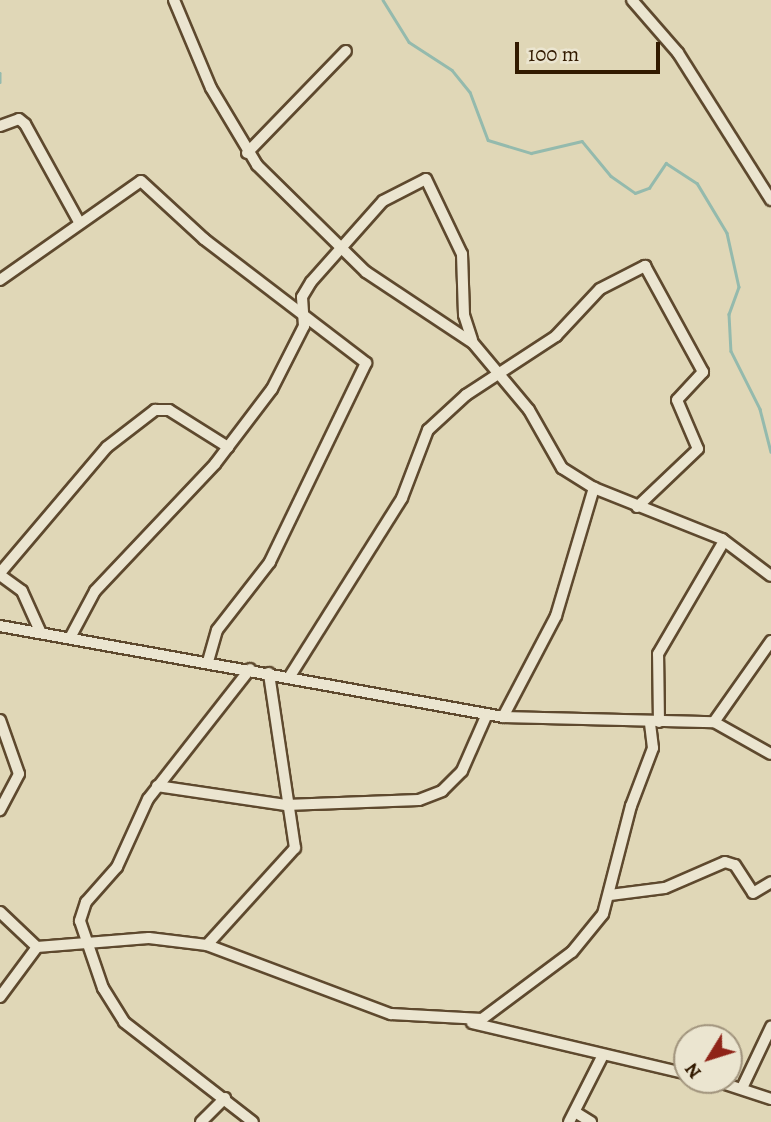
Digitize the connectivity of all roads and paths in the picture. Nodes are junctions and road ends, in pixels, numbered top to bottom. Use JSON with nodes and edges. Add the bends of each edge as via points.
{"nodes":[{"id":1,"x":174,"y":0,"type":"edge"},
{"id":2,"x":632,"y":0,"type":"edge"},
{"id":3,"x":346,"y":51,"type":"dead end"},
{"id":4,"x":0,"y":126,"type":"edge"},
{"id":5,"x":247,"y":153,"type":"junction"},
{"id":6,"x":771,"y":201,"type":"edge"},
{"id":7,"x":79,"y":222,"type":"junction"},
{"id":8,"x":344,"y":251,"type":"junction"},
{"id":9,"x":0,"y":280,"type":"edge"},
{"id":10,"x":306,"y":316,"type":"junction"},
{"id":11,"x":473,"y":342,"type":"junction"},
{"id":12,"x":502,"y":376,"type":"junction"},
{"id":13,"x":228,"y":447,"type":"junction"},
{"id":14,"x":594,"y":488,"type":"junction"},
{"id":15,"x":636,"y":507,"type":"junction"},
{"id":16,"x":724,"y":541,"type":"junction"},
{"id":17,"x":0,"y":574,"type":"edge"},
{"id":18,"x":771,"y":576,"type":"edge"},
{"id":19,"x":0,"y":626,"type":"edge"},
{"id":20,"x":40,"y":631,"type":"junction"},
{"id":21,"x":71,"y":636,"type":"junction"},
{"id":22,"x":771,"y":641,"type":"edge"},
{"id":23,"x":208,"y":661,"type":"junction"},
{"id":24,"x":250,"y":669,"type":"junction"},
{"id":25,"x":269,"y":673,"type":"junction"},
{"id":26,"x":290,"y":676,"type":"junction"},
{"id":27,"x":487,"y":714,"type":"junction"},
{"id":28,"x":503,"y":717,"type":"junction"},
{"id":29,"x":0,"y":720,"type":"edge"},
{"id":30,"x":655,"y":722,"type":"junction"},
{"id":31,"x":714,"y":722,"type":"junction"},
{"id":32,"x":771,"y":754,"type":"edge"},
{"id":33,"x":158,"y":786,"type":"junction"},
{"id":34,"x":286,"y":805,"type":"junction"},
{"id":35,"x":0,"y":810,"type":"edge"},
{"id":36,"x":771,"y":882,"type":"edge"},
{"id":37,"x":610,"y":895,"type":"junction"},
{"id":38,"x":0,"y":912,"type":"edge"},
{"id":39,"x":83,"y":941,"type":"junction"},
{"id":40,"x":207,"y":945,"type":"junction"},
{"id":41,"x":37,"y":947,"type":"junction"},
{"id":42,"x":0,"y":998,"type":"edge"},
{"id":43,"x":470,"y":1022,"type":"junction"},
{"id":44,"x":771,"y":1027,"type":"edge"},
{"id":45,"x":603,"y":1055,"type":"junction"},
{"id":46,"x":673,"y":1071,"type":"edge"},
{"id":47,"x":743,"y":1086,"type":"edge"},
{"id":48,"x":743,"y":1088,"type":"edge"},
{"id":49,"x":225,"y":1098,"type":"junction"},
{"id":50,"x":771,"y":1099,"type":"edge"},
{"id":51,"x":572,"y":1117,"type":"edge"},
{"id":52,"x":201,"y":1122,"type":"edge"},
{"id":53,"x":253,"y":1122,"type":"edge"},
{"id":54,"x":591,"y":1122,"type":"edge"}],
"edges":[{"from":1,"to":5,"type":"street"},
{"from":2,"to":6,"type":"street","via":[[678,53]]},
{"from":3,"to":5,"type":"street"},
{"from":4,"to":7,"type":"street","via":[[22,121]]},
{"from":5,"to":8,"type":"street"},
{"from":7,"to":9,"type":"street"},
{"from":7,"to":10,"type":"street","via":[[141,181],[204,239]]},
{"from":8,"to":10,"type":"street","via":[[305,290]]},
{"from":8,"to":11,"type":"street","via":[[378,282]]},
{"from":8,"to":11,"type":"street","via":[[383,201],[429,179],[462,254],[464,315]]},
{"from":10,"to":13,"type":"street","via":[[272,389]]},
{"from":10,"to":23,"type":"street","via":[[367,369],[270,562],[216,630]]},
{"from":11,"to":12,"type":"street"},
{"from":12,"to":14,"type":"street","via":[[562,468]]},
{"from":12,"to":15,"type":"street","via":[[567,326],[600,289],[648,267],[703,372],[677,400],[698,449]]},
{"from":12,"to":26,"type":"street","via":[[466,395],[428,430],[402,498]]},
{"from":13,"to":17,"type":"street","via":[[169,410],[155,410],[107,447]]},
{"from":13,"to":21,"type":"street","via":[[95,591]]},
{"from":14,"to":15,"type":"street"},
{"from":14,"to":28,"type":"street","via":[[556,616]]},
{"from":15,"to":16,"type":"street"},
{"from":16,"to":18,"type":"street"},
{"from":16,"to":30,"type":"street","via":[[658,654]]},
{"from":17,"to":20,"type":"street","via":[[22,591]]},
{"from":19,"to":20,"type":"street"},
{"from":20,"to":21,"type":"street"},
{"from":21,"to":23,"type":"street"},
{"from":22,"to":31,"type":"street"},
{"from":23,"to":24,"type":"street"},
{"from":24,"to":25,"type":"street"},
{"from":24,"to":33,"type":"street"},
{"from":25,"to":26,"type":"street"},
{"from":25,"to":34,"type":"street"},
{"from":26,"to":27,"type":"street"},
{"from":27,"to":28,"type":"street"},
{"from":27,"to":34,"type":"street","via":[[462,771],[432,795],[373,805]]},
{"from":28,"to":30,"type":"street"},
{"from":29,"to":35,"type":"street","via":[[19,774]]},
{"from":30,"to":31,"type":"street"},
{"from":30,"to":37,"type":"street","via":[[654,743],[631,806]]},
{"from":31,"to":32,"type":"street"},
{"from":33,"to":34,"type":"street"},
{"from":33,"to":39,"type":"street","via":[[112,876],[86,902]]},
{"from":34,"to":40,"type":"street","via":[[293,854]]},
{"from":36,"to":37,"type":"street","via":[[753,893],[735,865],[725,862],[665,888]]},
{"from":37,"to":43,"type":"street","via":[[597,925],[572,952],[494,1014]]},
{"from":38,"to":41,"type":"street"},
{"from":39,"to":40,"type":"street","via":[[149,938]]},
{"from":39,"to":41,"type":"street"},
{"from":39,"to":49,"type":"street","via":[[124,1021]]},
{"from":40,"to":43,"type":"street","via":[[391,1014]]},
{"from":41,"to":42,"type":"street"},
{"from":43,"to":45,"type":"street"},
{"from":44,"to":47,"type":"street"},
{"from":45,"to":46,"type":"street"},
{"from":45,"to":51,"type":"street"},
{"from":48,"to":50,"type":"street"},
{"from":49,"to":52,"type":"street"},
{"from":49,"to":53,"type":"street"},
{"from":51,"to":54,"type":"street"}]}
